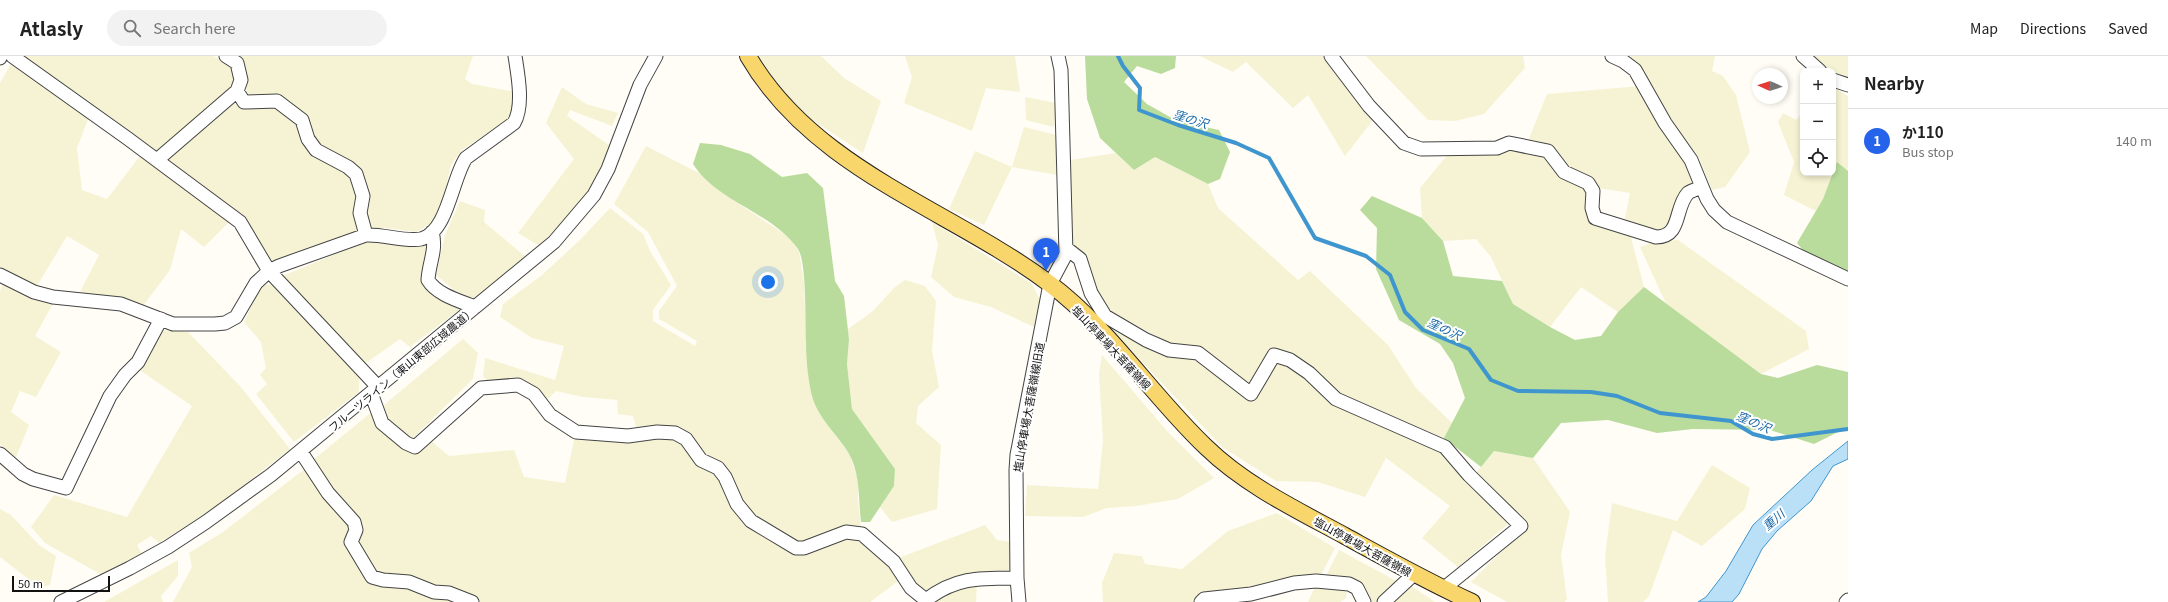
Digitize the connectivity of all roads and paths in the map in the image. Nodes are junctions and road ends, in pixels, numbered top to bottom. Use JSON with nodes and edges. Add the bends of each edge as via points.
{"nodes":[{"id":1,"x":12,"y":56,"type":"edge"},
{"id":2,"x":226,"y":56,"type":"edge"},
{"id":3,"x":515,"y":56,"type":"edge"},
{"id":4,"x":656,"y":56,"type":"edge"},
{"id":5,"x":748,"y":56,"type":"edge"},
{"id":6,"x":1058,"y":56,"type":"edge"},
{"id":7,"x":1331,"y":56,"type":"edge"},
{"id":8,"x":1612,"y":56,"type":"edge"},
{"id":9,"x":1803,"y":56,"type":"edge"},
{"id":10,"x":1817,"y":68,"type":"edge"},
{"id":11,"x":1836,"y":81,"type":"edge"},
{"id":12,"x":1848,"y":85,"type":"edge"},
{"id":13,"x":237,"y":92,"type":"junction"},
{"id":14,"x":157,"y":160,"type":"junction"},
{"id":15,"x":1702,"y":187,"type":"junction"},
{"id":16,"x":432,"y":232,"type":"junction"},
{"id":17,"x":366,"y":235,"type":"junction"},
{"id":18,"x":1066,"y":248,"type":"junction"},
{"id":19,"x":269,"y":271,"type":"junction"},
{"id":20,"x":0,"y":276,"type":"edge"},
{"id":21,"x":1848,"y":279,"type":"edge"},
{"id":22,"x":1050,"y":284,"type":"junction"},
{"id":23,"x":475,"y":308,"type":"junction"},
{"id":24,"x":161,"y":320,"type":"junction"},
{"id":25,"x":374,"y":390,"type":"junction"},
{"id":26,"x":301,"y":452,"type":"junction"},
{"id":27,"x":0,"y":454,"type":"edge"},
{"id":28,"x":1414,"y":574,"type":"junction"},
{"id":29,"x":1017,"y":578,"type":"junction"},
{"id":30,"x":1443,"y":589,"type":"junction"},
{"id":31,"x":925,"y":601,"type":"edge"},
{"id":32,"x":61,"y":602,"type":"edge"},
{"id":33,"x":472,"y":602,"type":"edge"},
{"id":34,"x":1019,"y":602,"type":"edge"},
{"id":35,"x":1201,"y":602,"type":"edge"},
{"id":36,"x":1364,"y":602,"type":"edge"},
{"id":37,"x":1384,"y":602,"type":"edge"},
{"id":38,"x":1472,"y":602,"type":"edge"}],
"edges":[{"from":1,"to":14,"type":"street"},
{"from":2,"to":13,"type":"street","via":[[238,63],[241,80]]},
{"from":3,"to":16,"type":"street","via":[[517,118],[514,123],[466,158],[443,216]]},
{"from":4,"to":23,"type":"street","name":"フルーツライン（東山東部広域農道）","via":[[640,85],[608,169],[594,195],[554,242]]},
{"from":5,"to":22,"type":"main road","name":"塩山停車場大菩薩嶺線","via":[[780,100],[817,137],[905,196]]},
{"from":6,"to":18,"type":"street","via":[[1061,70]]},
{"from":7,"to":15,"type":"street","via":[[1369,106],[1404,143],[1412,147],[1428,148],[1497,148],[1509,142],[1548,151],[1564,172],[1588,183],[1593,190],[1592,208],[1596,218],[1663,237],[1673,229],[1689,192]]},
{"from":8,"to":15,"type":"street","via":[[1635,70],[1691,160]]},
{"from":9,"to":10,"type":"street"},
{"from":11,"to":12,"type":"street"},
{"from":13,"to":14,"type":"street"},
{"from":13,"to":17,"type":"street","via":[[244,102],[277,101],[302,120],[308,139],[316,150],[356,174],[363,196],[360,213]]},
{"from":14,"to":19,"type":"street","via":[[240,222]]},
{"from":15,"to":21,"type":"street","via":[[1714,210],[1727,222]]},
{"from":16,"to":17,"type":"street","via":[[421,239]]},
{"from":16,"to":23,"type":"street","via":[[435,242],[428,280],[431,286]]},
{"from":17,"to":19,"type":"street"},
{"from":18,"to":22,"type":"street","name":"塩山停車場大菩薩嶺線旧道","via":[[1066,254]]},
{"from":18,"to":30,"type":"street","via":[[1080,259],[1091,293],[1105,316],[1146,340],[1170,350],[1198,353],[1251,394],[1274,355],[1290,360],[1309,373],[1336,399],[1445,447],[1520,526]]},
{"from":19,"to":24,"type":"street","via":[[256,283],[236,317],[225,323],[173,324]]},
{"from":19,"to":25,"type":"street"},
{"from":20,"to":24,"type":"street","via":[[34,292],[53,297],[121,304]]},
{"from":22,"to":28,"type":"main road","name":"塩山停車場大菩薩嶺線","via":[[1083,313],[1190,432],[1226,466],[1299,511]]},
{"from":22,"to":29,"type":"street","name":"塩山停車場大菩薩嶺線旧道","via":[[1016,470]]},
{"from":23,"to":25,"type":"street","name":"フルーツライン（東山東部広域農道）"},
{"from":24,"to":27,"type":"street","via":[[138,362],[110,396],[66,488],[23,474]]},
{"from":25,"to":26,"type":"street","name":"フルーツライン（東山東部広域農道）"},
{"from":25,"to":31,"type":"street","via":[[382,423],[406,443],[415,447],[481,388],[504,385],[518,385],[534,394],[550,415],[576,432],[628,436],[657,432],[675,433],[686,439],[701,460],[718,468],[737,504],[751,521],[796,548],[804,548],[846,532],[862,534],[894,562],[911,588]]},
{"from":26,"to":32,"type":"street","name":"フルーツライン（東山東部広域農道）","via":[[206,522],[168,546]]},
{"from":26,"to":33,"type":"street","via":[[328,493],[354,522],[356,530],[351,542],[372,577],[409,582]]},
{"from":28,"to":30,"type":"main road","name":"塩山停車場大菩薩嶺線"},
{"from":28,"to":37,"type":"street"},
{"from":29,"to":31,"type":"street","via":[[977,578],[941,588]]},
{"from":29,"to":34,"type":"street","name":"塩山停車場大菩薩嶺線旧道"},
{"from":30,"to":38,"type":"main road","name":"塩山停車場大菩薩嶺線"},
{"from":35,"to":36,"type":"street","via":[[1204,599],[1251,594],[1294,583],[1316,581],[1349,584],[1357,588]]}]}
